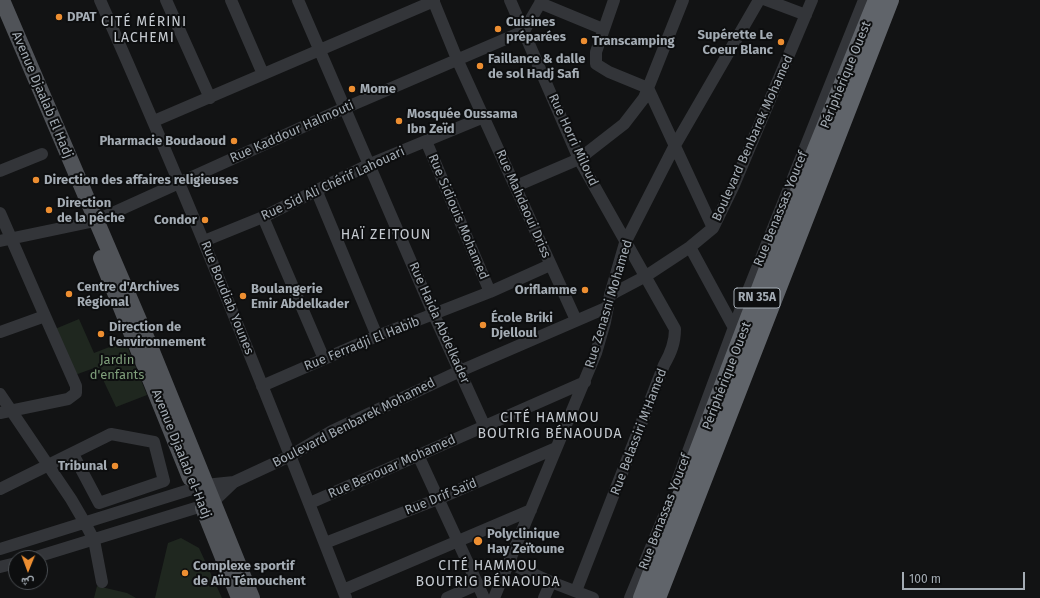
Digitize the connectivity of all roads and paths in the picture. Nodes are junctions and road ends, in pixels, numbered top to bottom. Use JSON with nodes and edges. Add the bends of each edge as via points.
{"nodes":[{"id":1,"x":2,"y":0,"type":"edge"},
{"id":2,"x":100,"y":0,"type":"edge"},
{"id":3,"x":166,"y":0,"type":"edge"},
{"id":4,"x":231,"y":0,"type":"edge"},
{"id":5,"x":298,"y":0,"type":"edge"},
{"id":6,"x":434,"y":0,"type":"edge"},
{"id":7,"x":510,"y":0,"type":"edge"},
{"id":8,"x":614,"y":0,"type":"edge"},
{"id":9,"x":683,"y":0,"type":"edge"},
{"id":10,"x":759,"y":0,"type":"edge"},
{"id":11,"x":766,"y":0,"type":"edge"},
{"id":12,"x":812,"y":0,"type":"edge"},
{"id":13,"x":864,"y":0,"type":"edge"},
{"id":14,"x":877,"y":0,"type":"edge"},
{"id":15,"x":890,"y":0,"type":"edge"},
{"id":16,"x":541,"y":2,"type":"edge"},
{"id":17,"x":806,"y":16,"type":"junction"},
{"id":18,"x":0,"y":24,"type":"edge"},
{"id":19,"x":603,"y":29,"type":"junction"},
{"id":20,"x":524,"y":31,"type":"junction"},
{"id":21,"x":319,"y":50,"type":"junction"},
{"id":22,"x":457,"y":59,"type":"junction"},
{"id":23,"x":263,"y":74,"type":"junction"},
{"id":24,"x":648,"y":88,"type":"junction"},
{"id":25,"x":210,"y":98,"type":"junction"},
{"id":26,"x":345,"y":108,"type":"junction"},
{"id":27,"x":484,"y":117,"type":"junction"},
{"id":28,"x":154,"y":121,"type":"junction"},
{"id":29,"x":426,"y":141,"type":"junction"},
{"id":30,"x":674,"y":147,"type":"junction"},
{"id":31,"x":42,"y":154,"type":"dead end"},
{"id":32,"x":579,"y":159,"type":"junction"},
{"id":33,"x":370,"y":164,"type":"junction"},
{"id":34,"x":0,"y":171,"type":"edge"},
{"id":35,"x":179,"y":184,"type":"junction"},
{"id":36,"x":516,"y":186,"type":"junction"},
{"id":37,"x":317,"y":192,"type":"junction"},
{"id":38,"x":0,"y":213,"type":"edge"},
{"id":39,"x":263,"y":217,"type":"junction"},
{"id":40,"x":91,"y":222,"type":"junction"},
{"id":41,"x":713,"y":228,"type":"junction"},
{"id":42,"x":5,"y":240,"type":"edge"},
{"id":43,"x":204,"y":242,"type":"junction"},
{"id":44,"x":625,"y":243,"type":"junction"},
{"id":45,"x":690,"y":247,"type":"junction"},
{"id":46,"x":112,"y":256,"type":"joint"},
{"id":47,"x":550,"y":265,"type":"junction"},
{"id":48,"x":646,"y":276,"type":"junction"},
{"id":49,"x":490,"y":292,"type":"junction"},
{"id":50,"x":609,"y":301,"type":"junction"},
{"id":51,"x":434,"y":315,"type":"junction"},
{"id":52,"x":45,"y":316,"type":"junction"},
{"id":53,"x":576,"y":320,"type":"junction"},
{"id":54,"x":734,"y":328,"type":"junction"},
{"id":55,"x":0,"y":332,"type":"edge"},
{"id":56,"x":377,"y":336,"type":"junction"},
{"id":57,"x":324,"y":359,"type":"junction"},
{"id":58,"x":460,"y":371,"type":"junction"},
{"id":59,"x":585,"y":382,"type":"junction"},
{"id":60,"x":262,"y":386,"type":"junction"},
{"id":61,"x":0,"y":394,"type":"edge"},
{"id":62,"x":6,"y":412,"type":"edge"},
{"id":63,"x":484,"y":426,"type":"junction"},
{"id":64,"x":556,"y":448,"type":"junction"},
{"id":65,"x":73,"y":454,"type":"junction"},
{"id":66,"x":418,"y":455,"type":"junction"},
{"id":67,"x":290,"y":456,"type":"junction"},
{"id":68,"x":48,"y":465,"type":"junction"},
{"id":69,"x":234,"y":482,"type":"junction"},
{"id":70,"x":200,"y":488,"type":"junction"},
{"id":71,"x":0,"y":489,"type":"edge"},
{"id":72,"x":438,"y":499,"type":"junction"},
{"id":73,"x":310,"y":503,"type":"junction"},
{"id":74,"x":207,"y":504,"type":"junction"},
{"id":75,"x":531,"y":510,"type":"junction"},
{"id":76,"x":86,"y":523,"type":"junction"},
{"id":77,"x":94,"y":540,"type":"junction"},
{"id":78,"x":325,"y":543,"type":"junction"},
{"id":79,"x":458,"y":543,"type":"junction"},
{"id":80,"x":0,"y":549,"type":"edge"},
{"id":81,"x":48,"y":553,"type":"edge"},
{"id":82,"x":509,"y":563,"type":"junction"},
{"id":83,"x":102,"y":582,"type":"dead end"},
{"id":84,"x":550,"y":582,"type":"junction"},
{"id":85,"x":478,"y":584,"type":"junction"},
{"id":86,"x":576,"y":591,"type":"junction"},
{"id":87,"x":345,"y":594,"type":"edge"},
{"id":88,"x":239,"y":598,"type":"edge"},
{"id":89,"x":252,"y":598,"type":"edge"},
{"id":90,"x":447,"y":598,"type":"edge"},
{"id":91,"x":484,"y":598,"type":"edge"},
{"id":92,"x":494,"y":598,"type":"edge"},
{"id":93,"x":544,"y":598,"type":"edge"},
{"id":94,"x":593,"y":598,"type":"edge"},
{"id":95,"x":630,"y":598,"type":"edge"},
{"id":96,"x":642,"y":598,"type":"edge"},
{"id":97,"x":657,"y":598,"type":"edge"}],
"edges":[{"from":1,"to":40,"type":"main road","name":"Avenue Djaalab El Hadj"},
{"from":2,"to":28,"type":"street","name":"Rue Boudiab Younes"},
{"from":3,"to":25,"type":"street"},
{"from":4,"to":23,"type":"street"},
{"from":5,"to":21,"type":"street","name":"Rue Haida Abdelkader"},
{"from":6,"to":21,"type":"street"},
{"from":6,"to":22,"type":"street","name":"Rue Mahdaoui Driss"},
{"from":7,"to":20,"type":"street","name":"Rue Horri Miloud"},
{"from":8,"to":19,"type":"street"},
{"from":9,"to":24,"type":"street"},
{"from":10,"to":30,"type":"street","name":"Rue Zenasni Mohamed"},
{"from":11,"to":17,"type":"street"},
{"from":12,"to":17,"type":"street","name":"Boulevard Benbarek Mohamed"},
{"from":13,"to":54,"type":"street","name":"Rue Benassas Youcef"},
{"from":14,"to":96,"type":"highway","name":"Périphérique Ouest","number":"RN 35A","via":[[772,258]]},
{"from":15,"to":97,"type":"highway","name":"Périphérique Ouest","number":"RN 35A"},
{"from":16,"to":19,"type":"street"},
{"from":16,"to":20,"type":"street"},
{"from":17,"to":41,"type":"street","name":"Boulevard Benbarek Mohamed"},
{"from":18,"to":40,"type":"main road","name":"Avenue Djaalab el-Hadj"},
{"from":19,"to":24,"type":"street","via":[[596,52],[596,64]]},
{"from":20,"to":22,"type":"street","name":"Rue Kaddour Halmouti"},
{"from":20,"to":32,"type":"street","name":"Rue Horri Miloud"},
{"from":21,"to":23,"type":"street"},
{"from":21,"to":26,"type":"street","name":"Rue Haida Abdelkader"},
{"from":22,"to":26,"type":"street","name":"Rue Kaddour Halmouti"},
{"from":22,"to":27,"type":"street","name":"Rue Mahdaoui Driss"},
{"from":23,"to":25,"type":"street"},
{"from":24,"to":30,"type":"street"},
{"from":24,"to":32,"type":"street","via":[[644,98],[624,124]]},
{"from":25,"to":28,"type":"street"},
{"from":26,"to":33,"type":"street","name":"Rue Haida Abdelkader"},
{"from":26,"to":35,"type":"street","name":"Rue Kaddour Halmouti"},
{"from":27,"to":29,"type":"street","name":"Rue Sid Ali Chérif Lahouari"},
{"from":27,"to":36,"type":"street","name":"Rue Mahdaoui Driss"},
{"from":28,"to":35,"type":"street","name":"Rue Boudiab Younes"},
{"from":29,"to":33,"type":"street","name":"Rue Sid Ali Chérif Lahouari"},
{"from":29,"to":49,"type":"street","name":"Rue Sidiouis Mohamed"},
{"from":30,"to":41,"type":"street"},
{"from":30,"to":44,"type":"street","name":"Rue Zenasni Mohamed"},
{"from":31,"to":34,"type":"street"},
{"from":32,"to":36,"type":"street"},
{"from":32,"to":44,"type":"street","name":"Rue Horri Miloud"},
{"from":33,"to":37,"type":"street","name":"Rue Sid Ali Chérif Lahouari"},
{"from":33,"to":51,"type":"street","name":"Rue Haida Abdelkader"},
{"from":35,"to":40,"type":"street","name":"Rue Kaddour Halmouti"},
{"from":35,"to":43,"type":"street","name":"Rue Boudiab Younes"},
{"from":36,"to":47,"type":"street","name":"Rue Mahdaoui Driss"},
{"from":37,"to":39,"type":"street","name":"Rue Sid Ali Chérif Lahouari"},
{"from":37,"to":56,"type":"street"},
{"from":38,"to":42,"type":"street"},
{"from":39,"to":43,"type":"street","name":"Rue Sid Ali Chérif Lahouari"},
{"from":39,"to":57,"type":"street"},
{"from":40,"to":42,"type":"street","name":"Rue Kaddour Halmouti"},
{"from":40,"to":46,"type":"main road","name":"Avenue Djaalab El Hadj"},
{"from":40,"to":70,"type":"main road","name":"Avenue Djaalab el-Hadj"},
{"from":41,"to":45,"type":"street","name":"Boulevard Benbarek Mohamed"},
{"from":42,"to":52,"type":"street"},
{"from":43,"to":60,"type":"street","name":"Rue Boudiab Younes"},
{"from":44,"to":48,"type":"street","name":"Rue Horri Miloud"},
{"from":44,"to":50,"type":"street","name":"Rue Zenasni Mohamed"},
{"from":45,"to":48,"type":"street","name":"Boulevard Benbarek Mohamed"},
{"from":45,"to":54,"type":"street"},
{"from":46,"to":70,"type":"main road","name":"Avenue Djaalab el-Hadj","via":[[147,339]]},
{"from":47,"to":49,"type":"street","name":"Rue Ferradji El Habib"},
{"from":47,"to":53,"type":"street","name":"Rue Mahdaoui Driss"},
{"from":48,"to":50,"type":"street","name":"Boulevard Benbarek Mohamed"},
{"from":48,"to":86,"type":"street","name":"Rue Belassiri M'Hamed","via":[[675,329],[675,341]]},
{"from":49,"to":51,"type":"street","name":"Rue Ferradji El Habib"},
{"from":50,"to":53,"type":"street","name":"Boulevard Benbarek Mohamed"},
{"from":50,"to":59,"type":"street","name":"Rue Zenasni Mohamed","via":[[596,353]]},
{"from":51,"to":56,"type":"street","name":"Rue Ferradji El Habib"},
{"from":51,"to":58,"type":"street","name":"Rue Haida Abdelkader"},
{"from":52,"to":55,"type":"street"},
{"from":52,"to":62,"type":"street","via":[[77,390],[68,399]]},
{"from":53,"to":58,"type":"street","name":"Boulevard Benbarek Mohamed"},
{"from":54,"to":95,"type":"street","name":"Rue Benassas Youcef","via":[[664,516]]},
{"from":56,"to":57,"type":"street","name":"Rue Ferradji El Habib"},
{"from":57,"to":60,"type":"street","name":"Rue Ferradji El Habib"},
{"from":58,"to":63,"type":"street","name":"Rue Haida Abdelkader"},
{"from":58,"to":67,"type":"street","name":"Boulevard Benbarek Mohamed","via":[[332,431]]},
{"from":59,"to":63,"type":"street","name":"Rue Benouar Mohamed"},
{"from":59,"to":64,"type":"street","name":"Rue Zenasni Mohamed"},
{"from":60,"to":67,"type":"street","name":"Rue Boudiab Younes"},
{"from":61,"to":62,"type":"street"},
{"from":62,"to":68,"type":"street"},
{"from":63,"to":66,"type":"street","name":"Rue Benouar Mohamed"},
{"from":64,"to":72,"type":"street","name":"Rue Drif Saïd"},
{"from":64,"to":75,"type":"street","name":"Rue Zenasni Mohamed"},
{"from":65,"to":65,"type":"street","via":[[111,434],[154,442],[164,480],[100,503]]},
{"from":65,"to":68,"type":"street"},
{"from":66,"to":72,"type":"street"},
{"from":66,"to":73,"type":"street","name":"Rue Benouar Mohamed"},
{"from":67,"to":69,"type":"street","name":"Boulevard Benbarek Mohamed"},
{"from":67,"to":73,"type":"street","name":"Rue Boudiab Younes"},
{"from":68,"to":71,"type":"street"},
{"from":68,"to":76,"type":"street"},
{"from":69,"to":70,"type":"street","name":"Boulevard Benbarek Mohamed"},
{"from":69,"to":74,"type":"street","name":"Boulevard Benbarek Mohamed"},
{"from":70,"to":74,"type":"main road","name":"Avenue Djaalab el-Hadj"},
{"from":70,"to":76,"type":"street","name":"Boulevard Benbarek Mohamed"},
{"from":72,"to":78,"type":"street","name":"Rue Drif Saïd"},
{"from":72,"to":79,"type":"street"},
{"from":73,"to":78,"type":"street","name":"Rue Boudiab Younes"},
{"from":74,"to":77,"type":"street","name":"Boulevard Benbarek Mohamed"},
{"from":74,"to":88,"type":"main road","name":"Avenue Djaalab el-Hadj"},
{"from":74,"to":89,"type":"main road","name":"Avenue Djaalab el-Hadj"},
{"from":75,"to":79,"type":"street"},
{"from":75,"to":82,"type":"street","name":"Rue Zenasni Mohamed"},
{"from":76,"to":77,"type":"street"},
{"from":76,"to":80,"type":"street","name":"Boulevard Benbarek Mohamed"},
{"from":77,"to":81,"type":"street","name":"Boulevard Benbarek Mohamed"},
{"from":77,"to":83,"type":"street"},
{"from":78,"to":87,"type":"street","name":"Rue Boudiab Younes"},
{"from":79,"to":85,"type":"street"},
{"from":79,"to":87,"type":"street"},
{"from":82,"to":84,"type":"street"},
{"from":82,"to":92,"type":"street","name":"Rue Zenasni Mohamed"},
{"from":84,"to":86,"type":"street"},
{"from":84,"to":93,"type":"street"},
{"from":85,"to":90,"type":"street"},
{"from":85,"to":91,"type":"street"},
{"from":86,"to":94,"type":"street"}]}
